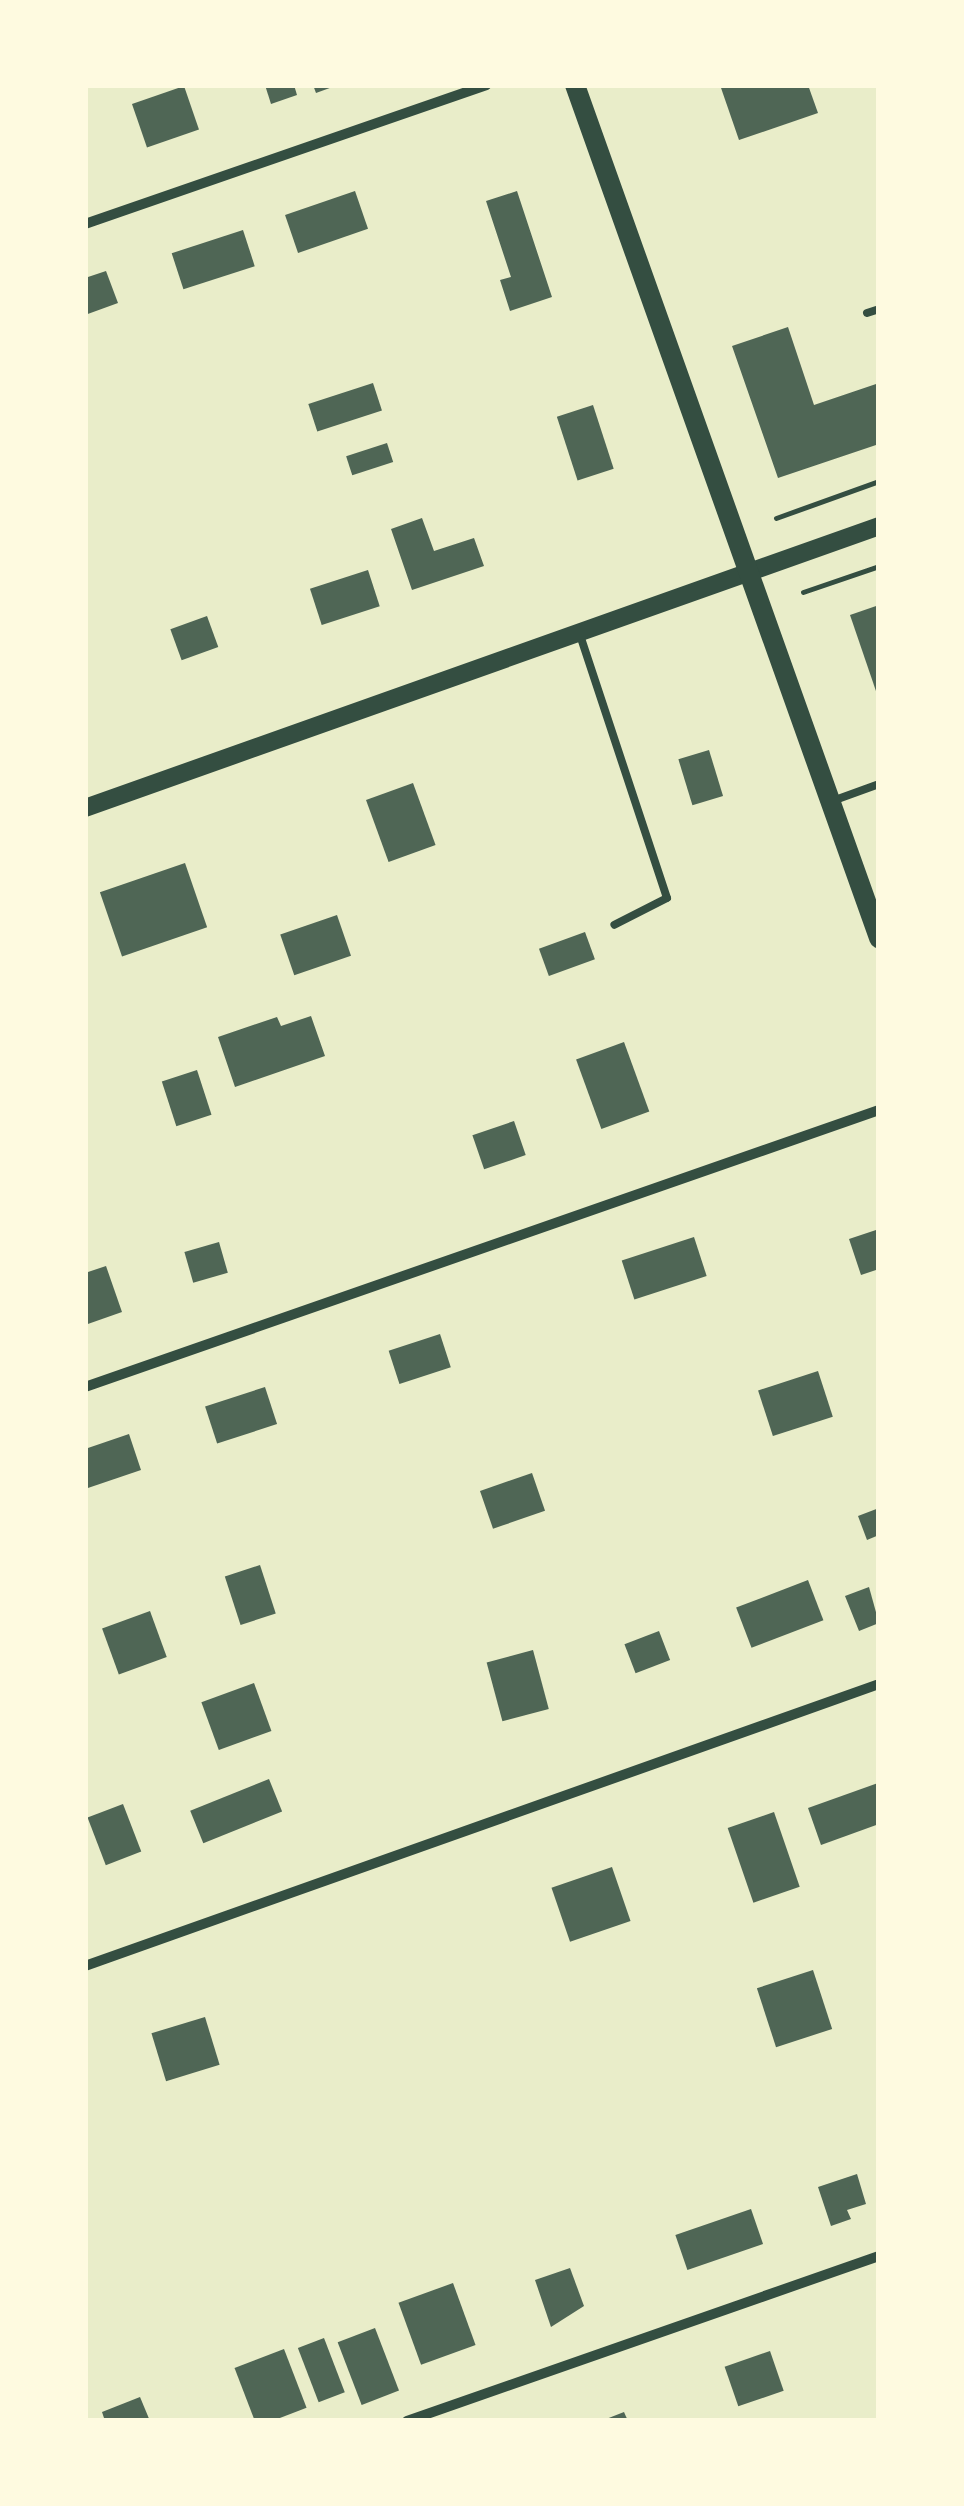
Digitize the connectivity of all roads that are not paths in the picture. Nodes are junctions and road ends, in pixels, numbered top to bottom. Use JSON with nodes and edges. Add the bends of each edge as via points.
{"nodes":[{"id":1,"x":487,"y":85,"type":"edge"},
{"id":2,"x":575,"y":85,"type":"edge"},
{"id":3,"x":85,"y":224,"type":"edge"},
{"id":4,"x":879,"y":309,"type":"edge"},
{"id":5,"x":867,"y":313,"type":"dead end"},
{"id":6,"x":879,"y":526,"type":"edge"},
{"id":7,"x":748,"y":572,"type":"junction"},
{"id":8,"x":579,"y":632,"type":"junction"},
{"id":9,"x":879,"y":784,"type":"edge"},
{"id":10,"x":830,"y":802,"type":"junction"},
{"id":11,"x":85,"y":808,"type":"edge"},
{"id":12,"x":614,"y":925,"type":"dead end"},
{"id":13,"x":879,"y":938,"type":"edge"},
{"id":14,"x":879,"y":1110,"type":"edge"},
{"id":15,"x":85,"y":1387,"type":"edge"},
{"id":16,"x":879,"y":1684,"type":"edge"},
{"id":17,"x":85,"y":1966,"type":"edge"},
{"id":18,"x":879,"y":2256,"type":"edge"},
{"id":19,"x":407,"y":2421,"type":"edge"}],
"edges":[{"from":1,"to":3,"type":"street"},
{"from":2,"to":7,"type":"main road"},
{"from":4,"to":5,"type":"lane"},
{"from":6,"to":7,"type":"street"},
{"from":7,"to":8,"type":"street"},
{"from":7,"to":10,"type":"main road"},
{"from":8,"to":11,"type":"street"},
{"from":8,"to":12,"type":"lane","via":[[667,898]]},
{"from":9,"to":10,"type":"lane"},
{"from":10,"to":13,"type":"main road"},
{"from":14,"to":15,"type":"street"},
{"from":16,"to":17,"type":"street"},
{"from":18,"to":19,"type":"street"}]}
